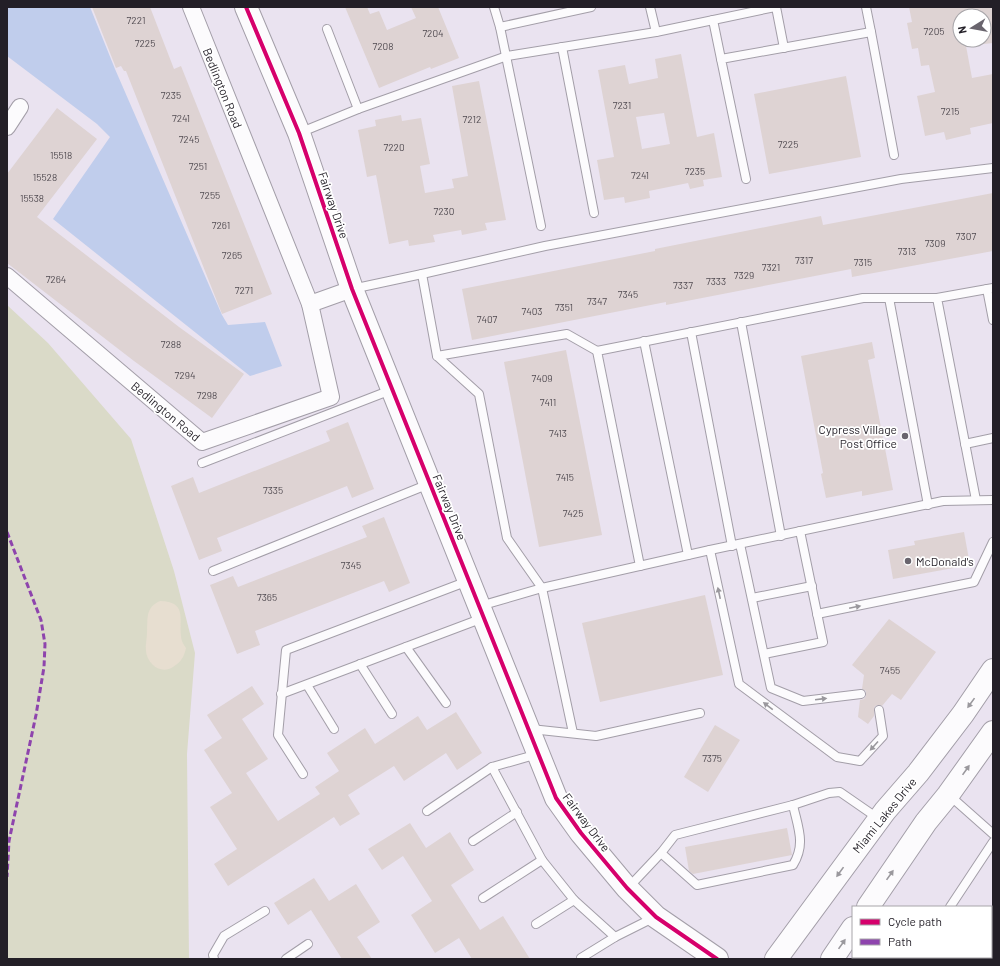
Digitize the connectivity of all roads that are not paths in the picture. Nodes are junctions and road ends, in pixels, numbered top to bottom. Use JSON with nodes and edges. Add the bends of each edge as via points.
{"nodes":[{"id":1,"x":191,"y":7,"type":"edge"},
{"id":2,"x":246,"y":7,"type":"edge"},
{"id":3,"x":494,"y":7,"type":"edge"},
{"id":4,"x":591,"y":7,"type":"edge"},
{"id":5,"x":650,"y":7,"type":"edge"},
{"id":6,"x":776,"y":7,"type":"edge"},
{"id":7,"x":866,"y":7,"type":"edge"},
{"id":8,"x":713,"y":20,"type":"junction"},
{"id":9,"x":500,"y":27,"type":"junction"},
{"id":10,"x":327,"y":29,"type":"dead end"},
{"id":11,"x":656,"y":32,"type":"junction"},
{"id":12,"x":871,"y":32,"type":"junction"},
{"id":13,"x":562,"y":47,"type":"junction"},
{"id":14,"x":784,"y":48,"type":"junction"},
{"id":15,"x":507,"y":56,"type":"junction"},
{"id":16,"x":721,"y":59,"type":"junction"},
{"id":17,"x":20,"y":107,"type":"dead end"},
{"id":18,"x":358,"y":109,"type":"junction"},
{"id":19,"x":7,"y":127,"type":"edge"},
{"id":20,"x":300,"y":133,"type":"junction"},
{"id":21,"x":894,"y":155,"type":"dead end"},
{"id":22,"x":993,"y":168,"type":"edge"},
{"id":23,"x":746,"y":179,"type":"dead end"},
{"id":24,"x":594,"y":214,"type":"dead end"},
{"id":25,"x":541,"y":226,"type":"dead end"},
{"id":26,"x":422,"y":274,"type":"junction"},
{"id":27,"x":7,"y":276,"type":"edge"},
{"id":28,"x":990,"y":288,"type":"edge"},
{"id":29,"x":352,"y":289,"type":"junction"},
{"id":30,"x":889,"y":298,"type":"junction"},
{"id":31,"x":937,"y":298,"type":"junction"},
{"id":32,"x":310,"y":304,"type":"junction"},
{"id":33,"x":993,"y":320,"type":"edge"},
{"id":34,"x":741,"y":322,"type":"junction"},
{"id":35,"x":691,"y":332,"type":"junction"},
{"id":36,"x":644,"y":341,"type":"junction"},
{"id":37,"x":597,"y":350,"type":"junction"},
{"id":38,"x":437,"y":356,"type":"junction"},
{"id":39,"x":392,"y":390,"type":"junction"},
{"id":40,"x":993,"y":438,"type":"edge"},
{"id":41,"x":965,"y":444,"type":"junction"},
{"id":42,"x":202,"y":463,"type":"dead end"},
{"id":43,"x":430,"y":484,"type":"junction"},
{"id":44,"x":976,"y":500,"type":"junction"},
{"id":45,"x":993,"y":500,"type":"edge"},
{"id":46,"x":928,"y":505,"type":"junction"},
{"id":47,"x":800,"y":531,"type":"junction"},
{"id":48,"x":781,"y":536,"type":"junction"},
{"id":49,"x":993,"y":542,"type":"edge"},
{"id":50,"x":736,"y":545,"type":"junction"},
{"id":51,"x":710,"y":550,"type":"junction"},
{"id":52,"x":688,"y":555,"type":"junction"},
{"id":53,"x":640,"y":566,"type":"junction"},
{"id":54,"x":213,"y":571,"type":"dead end"},
{"id":55,"x":468,"y":580,"type":"junction"},
{"id":56,"x":812,"y":586,"type":"junction"},
{"id":57,"x":542,"y":588,"type":"junction"},
{"id":58,"x":752,"y":598,"type":"junction"},
{"id":59,"x":481,"y":612,"type":"junction"},
{"id":60,"x":817,"y":614,"type":"junction"},
{"id":61,"x":406,"y":647,"type":"junction"},
{"id":62,"x":764,"y":654,"type":"junction"},
{"id":63,"x":360,"y":664,"type":"junction"},
{"id":64,"x":993,"y":670,"type":"edge"},
{"id":65,"x":307,"y":685,"type":"junction"},
{"id":66,"x":281,"y":694,"type":"junction"},
{"id":67,"x":861,"y":694,"type":"dead end"},
{"id":68,"x":446,"y":703,"type":"dead end"},
{"id":69,"x":879,"y":710,"type":"dead end"},
{"id":70,"x":700,"y":712,"type":"dead end"},
{"id":71,"x":392,"y":714,"type":"dead end"},
{"id":72,"x":528,"y":728,"type":"junction"},
{"id":73,"x":334,"y":729,"type":"dead end"},
{"id":74,"x":993,"y":732,"type":"edge"},
{"id":75,"x":573,"y":733,"type":"junction"},
{"id":76,"x":538,"y":754,"type":"junction"},
{"id":77,"x":492,"y":767,"type":"junction"},
{"id":78,"x":303,"y":774,"type":"dead end"},
{"id":79,"x":948,"y":795,"type":"junction"},
{"id":80,"x":793,"y":805,"type":"junction"},
{"id":81,"x":427,"y":811,"type":"dead end"},
{"id":82,"x":517,"y":812,"type":"junction"},
{"id":83,"x":879,"y":819,"type":"junction"},
{"id":84,"x":993,"y":834,"type":"edge"},
{"id":85,"x":473,"y":841,"type":"dead end"},
{"id":86,"x":993,"y":842,"type":"edge"},
{"id":87,"x":660,"y":853,"type":"junction"},
{"id":88,"x":542,"y":860,"type":"junction"},
{"id":89,"x":627,"y":888,"type":"junction"},
{"id":90,"x":483,"y":898,"type":"dead end"},
{"id":91,"x":574,"y":900,"type":"junction"},
{"id":92,"x":869,"y":906,"type":"edge"},
{"id":93,"x":951,"y":906,"type":"edge"},
{"id":94,"x":265,"y":911,"type":"dead end"},
{"id":95,"x":656,"y":917,"type":"junction"},
{"id":96,"x":536,"y":924,"type":"dead end"},
{"id":97,"x":852,"y":929,"type":"edge"},
{"id":98,"x":615,"y":937,"type":"junction"},
{"id":99,"x":308,"y":944,"type":"dead end"},
{"id":100,"x":581,"y":958,"type":"dead end"},
{"id":101,"x":214,"y":959,"type":"edge"},
{"id":102,"x":286,"y":959,"type":"edge"},
{"id":103,"x":717,"y":959,"type":"edge"},
{"id":104,"x":776,"y":959,"type":"edge"},
{"id":105,"x":832,"y":959,"type":"edge"}],
"edges":[{"from":1,"to":32,"type":"street","name":"Bedlington Road"},
{"from":2,"to":20,"type":"street","name":"Fairway Drive"},
{"from":3,"to":9,"type":"lane"},
{"from":4,"to":9,"type":"lane"},
{"from":5,"to":11,"type":"lane"},
{"from":6,"to":8,"type":"lane"},
{"from":6,"to":14,"type":"lane"},
{"from":7,"to":12,"type":"lane"},
{"from":8,"to":11,"type":"lane"},
{"from":8,"to":16,"type":"lane"},
{"from":9,"to":15,"type":"lane"},
{"from":10,"to":18,"type":"lane"},
{"from":11,"to":13,"type":"lane"},
{"from":12,"to":14,"type":"lane"},
{"from":12,"to":21,"type":"lane"},
{"from":13,"to":15,"type":"lane"},
{"from":13,"to":24,"type":"lane"},
{"from":14,"to":16,"type":"lane"},
{"from":15,"to":18,"type":"lane"},
{"from":15,"to":25,"type":"lane"},
{"from":16,"to":23,"type":"lane"},
{"from":17,"to":19,"type":"street"},
{"from":18,"to":20,"type":"lane"},
{"from":20,"to":29,"type":"street","name":"Fairway Drive"},
{"from":22,"to":26,"type":"lane","via":[[900,179],[545,246]]},
{"from":26,"to":29,"type":"lane"},
{"from":26,"to":38,"type":"lane"},
{"from":27,"to":32,"type":"street","name":"Bedlington Road","via":[[202,442],[332,397]]},
{"from":28,"to":31,"type":"lane"},
{"from":28,"to":33,"type":"lane"},
{"from":29,"to":32,"type":"street"},
{"from":29,"to":39,"type":"street","name":"Fairway Drive"},
{"from":30,"to":31,"type":"lane"},
{"from":30,"to":34,"type":"lane","via":[[863,298]]},
{"from":30,"to":46,"type":"lane"},
{"from":31,"to":41,"type":"lane"},
{"from":34,"to":35,"type":"lane"},
{"from":34,"to":48,"type":"lane"},
{"from":35,"to":36,"type":"lane"},
{"from":35,"to":50,"type":"lane"},
{"from":36,"to":37,"type":"lane"},
{"from":36,"to":52,"type":"lane"},
{"from":37,"to":38,"type":"lane","via":[[567,334]]},
{"from":37,"to":53,"type":"lane"},
{"from":38,"to":57,"type":"lane","via":[[479,394],[507,538]]},
{"from":39,"to":42,"type":"lane"},
{"from":39,"to":43,"type":"street","name":"Fairway Drive"},
{"from":40,"to":41,"type":"lane"},
{"from":41,"to":44,"type":"lane"},
{"from":43,"to":54,"type":"lane"},
{"from":43,"to":55,"type":"street","name":"Fairway Drive"},
{"from":44,"to":45,"type":"lane"},
{"from":44,"to":46,"type":"lane","via":[[943,501]]},
{"from":46,"to":47,"type":"lane"},
{"from":47,"to":48,"type":"lane"},
{"from":47,"to":56,"type":"lane"},
{"from":48,"to":50,"type":"lane"},
{"from":60,"to":49,"type":"lane","one_way":true,"via":[[974,582]]},
{"from":50,"to":51,"type":"lane"},
{"from":50,"to":58,"type":"lane"},
{"from":51,"to":52,"type":"lane"},
{"from":69,"to":51,"type":"lane","one_way":true,"via":[[883,736],[860,761],[837,758],[739,684]]},
{"from":52,"to":53,"type":"lane"},
{"from":53,"to":57,"type":"lane"},
{"from":55,"to":59,"type":"street","name":"Fairway Drive"},
{"from":55,"to":66,"type":"lane","via":[[286,650]]},
{"from":56,"to":58,"type":"lane"},
{"from":56,"to":60,"type":"lane"},
{"from":57,"to":59,"type":"lane"},
{"from":57,"to":75,"type":"lane"},
{"from":58,"to":62,"type":"lane"},
{"from":59,"to":61,"type":"lane"},
{"from":59,"to":72,"type":"street","name":"Fairway Drive"},
{"from":60,"to":62,"type":"lane","via":[[823,642]]},
{"from":61,"to":63,"type":"lane"},
{"from":61,"to":68,"type":"lane"},
{"from":62,"to":67,"type":"lane","one_way":true,"via":[[771,688],[803,701]]},
{"from":63,"to":65,"type":"lane"},
{"from":63,"to":71,"type":"lane"},
{"from":64,"to":83,"type":"street","name":"Miami Lakes Drive","one_way":true,"via":[[918,773]]},
{"from":65,"to":66,"type":"lane"},
{"from":65,"to":73,"type":"lane"},
{"from":66,"to":78,"type":"lane","via":[[278,735]]},
{"from":70,"to":75,"type":"lane","via":[[596,736]]},
{"from":72,"to":75,"type":"lane"},
{"from":72,"to":76,"type":"street","name":"Fairway Drive"},
{"from":79,"to":74,"type":"street","one_way":true},
{"from":76,"to":77,"type":"lane"},
{"from":76,"to":89,"type":"street","name":"Fairway Drive","via":[[556,798],[581,833]]},
{"from":77,"to":81,"type":"lane"},
{"from":77,"to":82,"type":"lane"},
{"from":79,"to":84,"type":"lane"},
{"from":92,"to":79,"type":"street","one_way":true,"via":[[926,822]]},
{"from":80,"to":83,"type":"lane","via":[[840,792]]},
{"from":80,"to":87,"type":"lane","via":[[675,836]]},
{"from":80,"to":87,"type":"lane","via":[[801,843],[799,856],[793,865],[697,886]]},
{"from":82,"to":85,"type":"lane"},
{"from":82,"to":88,"type":"lane"},
{"from":83,"to":104,"type":"street","name":"Miami Lakes Drive","one_way":true},
{"from":86,"to":93,"type":"lane"},
{"from":87,"to":89,"type":"lane"},
{"from":88,"to":90,"type":"lane"},
{"from":88,"to":91,"type":"lane"},
{"from":89,"to":95,"type":"street","name":"Fairway Drive"},
{"from":91,"to":96,"type":"lane"},
{"from":91,"to":98,"type":"lane"},
{"from":94,"to":101,"type":"lane","via":[[224,936],[213,955]]},
{"from":95,"to":98,"type":"lane"},
{"from":95,"to":103,"type":"street","name":"Fairway Drive"},
{"from":105,"to":97,"type":"street","one_way":true},
{"from":98,"to":100,"type":"lane"},
{"from":99,"to":102,"type":"lane"}]}
